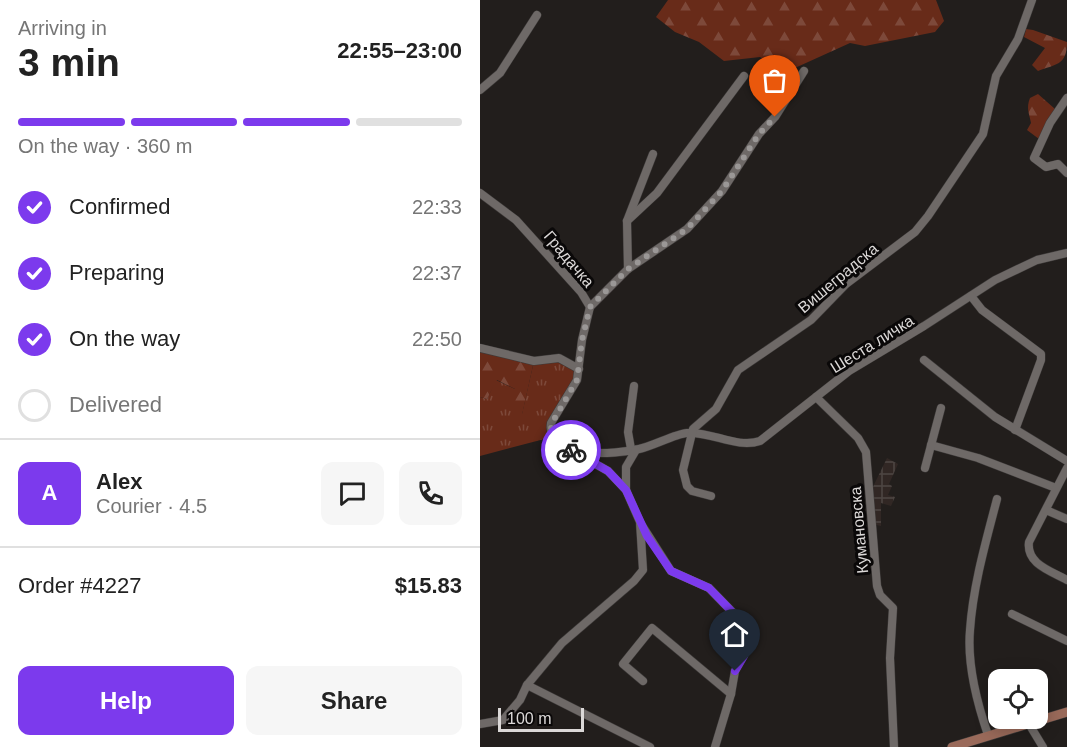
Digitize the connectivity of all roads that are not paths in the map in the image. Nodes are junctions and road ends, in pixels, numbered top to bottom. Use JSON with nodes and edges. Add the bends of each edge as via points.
{"nodes":[{"id":1,"x":1032,"y":0,"type":"edge"},
{"id":2,"x":537,"y":15,"type":"dead end"},
{"id":3,"x":804,"y":71,"type":"dead end"},
{"id":4,"x":744,"y":76,"type":"dead end"},
{"id":5,"x":480,"y":90,"type":"edge"},
{"id":6,"x":1067,"y":98,"type":"edge"},
{"id":7,"x":652,"y":154,"type":"dead end"},
{"id":8,"x":1067,"y":173,"type":"edge"},
{"id":9,"x":480,"y":193,"type":"edge"},
{"id":10,"x":627,"y":221,"type":"junction"},
{"id":11,"x":1067,"y":253,"type":"edge"},
{"id":12,"x":628,"y":269,"type":"junction"},
{"id":13,"x":970,"y":296,"type":"junction"},
{"id":14,"x":590,"y":307,"type":"junction"},
{"id":15,"x":480,"y":348,"type":"edge"},
{"id":16,"x":924,"y":360,"type":"dead end"},
{"id":17,"x":579,"y":369,"type":"junction"},
{"id":18,"x":634,"y":386,"type":"dead end"},
{"id":19,"x":816,"y":397,"type":"junction"},
{"id":20,"x":941,"y":408,"type":"dead end"},
{"id":21,"x":1015,"y":430,"type":"junction"},
{"id":22,"x":692,"y":434,"type":"junction"},
{"id":23,"x":931,"y":445,"type":"junction"},
{"id":24,"x":634,"y":449,"type":"junction"},
{"id":25,"x":575,"y":452,"type":"junction"},
{"id":26,"x":1067,"y":461,"type":"edge"},
{"id":27,"x":925,"y":468,"type":"dead end"},
{"id":28,"x":1067,"y":468,"type":"edge"},
{"id":29,"x":1056,"y":488,"type":"junction"},
{"id":30,"x":626,"y":490,"type":"junction"},
{"id":31,"x":711,"y":496,"type":"dead end"},
{"id":32,"x":997,"y":499,"type":"dead end"},
{"id":33,"x":1046,"y":510,"type":"junction"},
{"id":34,"x":1067,"y":519,"type":"edge"},
{"id":35,"x":640,"y":522,"type":"junction"},
{"id":36,"x":1067,"y":580,"type":"edge"},
{"id":37,"x":1012,"y":614,"type":"dead end"},
{"id":38,"x":1067,"y":641,"type":"edge"},
{"id":39,"x":643,"y":681,"type":"dead end"},
{"id":40,"x":527,"y":685,"type":"junction"},
{"id":41,"x":731,"y":694,"type":"junction"},
{"id":42,"x":1067,"y":712,"type":"edge"},
{"id":43,"x":1048,"y":718,"type":"edge"},
{"id":44,"x":480,"y":724,"type":"edge"},
{"id":45,"x":1010,"y":729,"type":"edge"},
{"id":46,"x":1032,"y":729,"type":"edge"},
{"id":47,"x":988,"y":735,"type":"junction"},
{"id":48,"x":650,"y":747,"type":"edge"},
{"id":49,"x":715,"y":747,"type":"edge"},
{"id":50,"x":894,"y":747,"type":"edge"},
{"id":51,"x":952,"y":747,"type":"edge"},
{"id":52,"x":1043,"y":747,"type":"edge"}],
"edges":[{"from":1,"to":22,"type":"street","name":"Вишеградска","via":[[1018,39],[996,76],[983,134],[922,225],[846,284],[811,320],[741,367],[716,409],[694,426]]},
{"from":2,"to":5,"type":"street","via":[[500,73]]},
{"from":3,"to":12,"type":"street","via":[[722,191],[687,229]]},
{"from":4,"to":10,"type":"street","via":[[657,194]]},
{"from":6,"to":8,"type":"street","via":[[1034,158],[1044,167],[1058,164]]},
{"from":7,"to":10,"type":"street"},
{"from":9,"to":14,"type":"street","name":"Градачка","via":[[516,220]]},
{"from":10,"to":12,"type":"street"},
{"from":11,"to":13,"type":"street","name":"Шеста личка","via":[[1023,266]]},
{"from":12,"to":14,"type":"street"},
{"from":13,"to":19,"type":"street","name":"Шеста личка","via":[[849,371]]},
{"from":13,"to":21,"type":"street","via":[[982,310],[1041,354]]},
{"from":14,"to":17,"type":"street","name":"Градачка"},
{"from":15,"to":17,"type":"street","via":[[534,361],[559,358]]},
{"from":16,"to":21,"type":"street"},
{"from":17,"to":25,"type":"street","name":"Градачка","via":[[550,433],[556,442]]},
{"from":18,"to":24,"type":"street","via":[[628,432]]},
{"from":19,"to":22,"type":"street","name":"Шеста личка","via":[[755,443]]},
{"from":19,"to":50,"type":"street","name":"Кумановска","via":[[858,438],[866,452],[877,586],[893,608],[890,658]]},
{"from":20,"to":23,"type":"street"},
{"from":21,"to":26,"type":"street"},
{"from":22,"to":24,"type":"street"},
{"from":22,"to":31,"type":"street","via":[[684,462],[685,479],[692,492]]},
{"from":23,"to":27,"type":"street"},
{"from":23,"to":29,"type":"street"},
{"from":24,"to":25,"type":"street"},
{"from":24,"to":30,"type":"street","via":[[626,467]]},
{"from":25,"to":30,"type":"street","name":"Градачка","via":[[608,471]]},
{"from":28,"to":29,"type":"street"},
{"from":29,"to":33,"type":"street"},
{"from":30,"to":35,"type":"street"},
{"from":32,"to":47,"type":"street","via":[[970,631],[972,667]]},
{"from":33,"to":34,"type":"street"},
{"from":33,"to":36,"type":"street","via":[[1029,542],[1029,553],[1036,563]]},
{"from":35,"to":40,"type":"street","via":[[643,570],[562,643]]},
{"from":35,"to":41,"type":"street","via":[[671,571],[709,588],[751,636],[735,671]]},
{"from":37,"to":38,"type":"street"},
{"from":39,"to":41,"type":"street","via":[[623,664],[652,628]]},
{"from":40,"to":44,"type":"street","via":[[503,720]]},
{"from":40,"to":48,"type":"street"},
{"from":41,"to":49,"type":"street"},
{"from":42,"to":43,"type":"main road"},
{"from":45,"to":47,"type":"main road"},
{"from":46,"to":52,"type":"street"},
{"from":47,"to":51,"type":"main road"}]}
